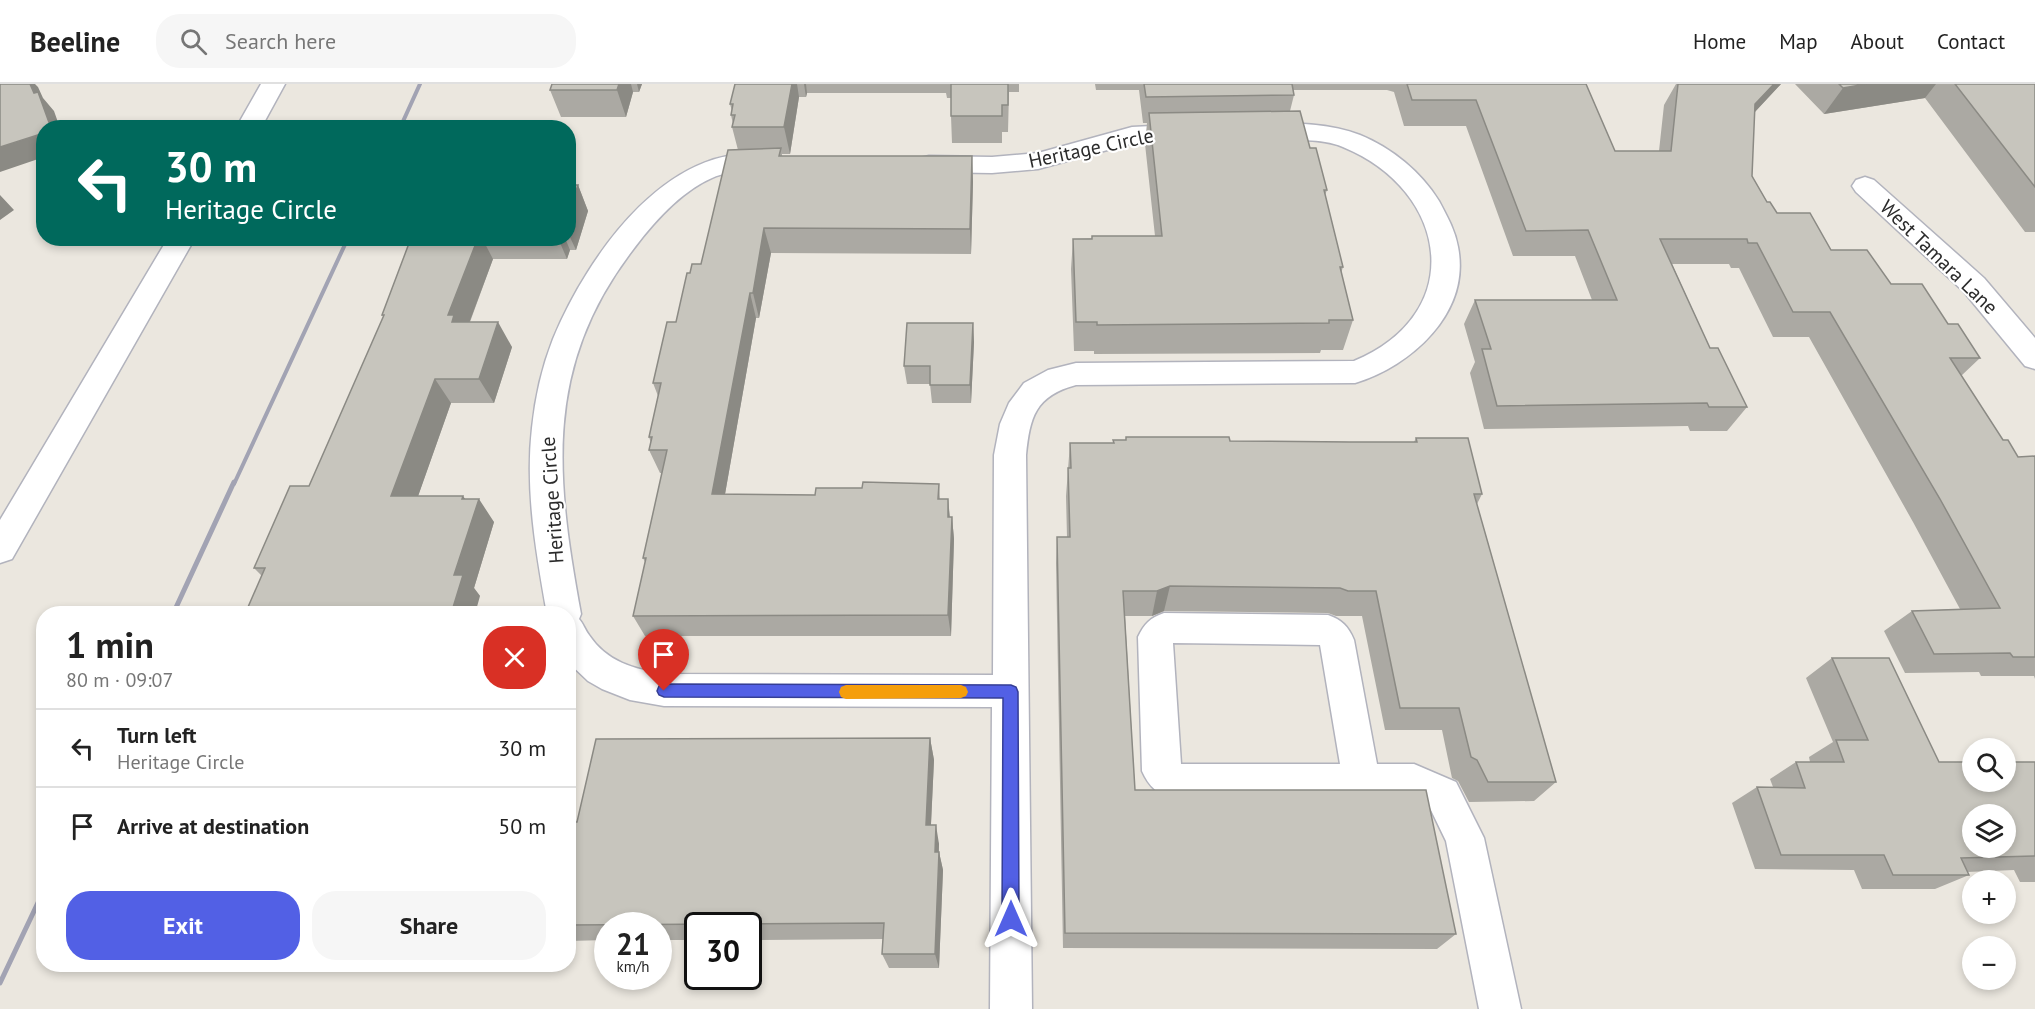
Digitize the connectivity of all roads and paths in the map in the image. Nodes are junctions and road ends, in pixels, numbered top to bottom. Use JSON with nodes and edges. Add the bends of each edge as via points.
{"nodes":[{"id":1,"x":273,"y":84,"type":"edge"},
{"id":2,"x":253,"y":120,"type":"edge"},
{"id":3,"x":800,"y":164,"type":"edge"},
{"id":4,"x":904,"y":164,"type":"edge"},
{"id":5,"x":1865,"y":186,"type":"dead end"},
{"id":6,"x":178,"y":246,"type":"edge"},
{"id":7,"x":2035,"y":358,"type":"edge"},
{"id":8,"x":0,"y":549,"type":"edge"},
{"id":9,"x":562,"y":606,"type":"edge"},
{"id":10,"x":576,"y":645,"type":"edge"},
{"id":11,"x":1011,"y":692,"type":"junction"},
{"id":12,"x":1362,"y":783,"type":"junction"},
{"id":13,"x":1011,"y":1009,"type":"edge"},
{"id":14,"x":1500,"y":1009,"type":"edge"}],
"edges":[{"from":1,"to":2,"type":"street"},
{"from":3,"to":9,"type":"street","name":"Heritage Circle","via":[[719,166],[688,180],[633,231],[591,290],[562,356],[547,426],[547,501]]},
{"from":4,"to":11,"type":"street","name":"Heritage Circle","via":[[1012,164],[1155,132],[1302,131],[1359,145],[1395,168],[1424,198],[1443,236],[1447,263],[1440,299],[1430,319],[1393,356],[1374,366],[1355,372],[1076,374],[1060,377],[1035,390],[1015,418],[1010,455]]},
{"from":5,"to":7,"type":"street","name":"West Tamara Lane","via":[[1974,285]]},
{"from":6,"to":8,"type":"street"},
{"from":10,"to":11,"type":"street","via":[[603,673],[647,689]]},
{"from":11,"to":13,"type":"street","name":"Heritage Circle"},
{"from":12,"to":12,"type":"street","via":[[1337,639],[1328,630],[1164,628],[1155,637],[1161,771],[1174,782]]},
{"from":12,"to":14,"type":"street","via":[[1414,782],[1443,795],[1465,838]]}]}
